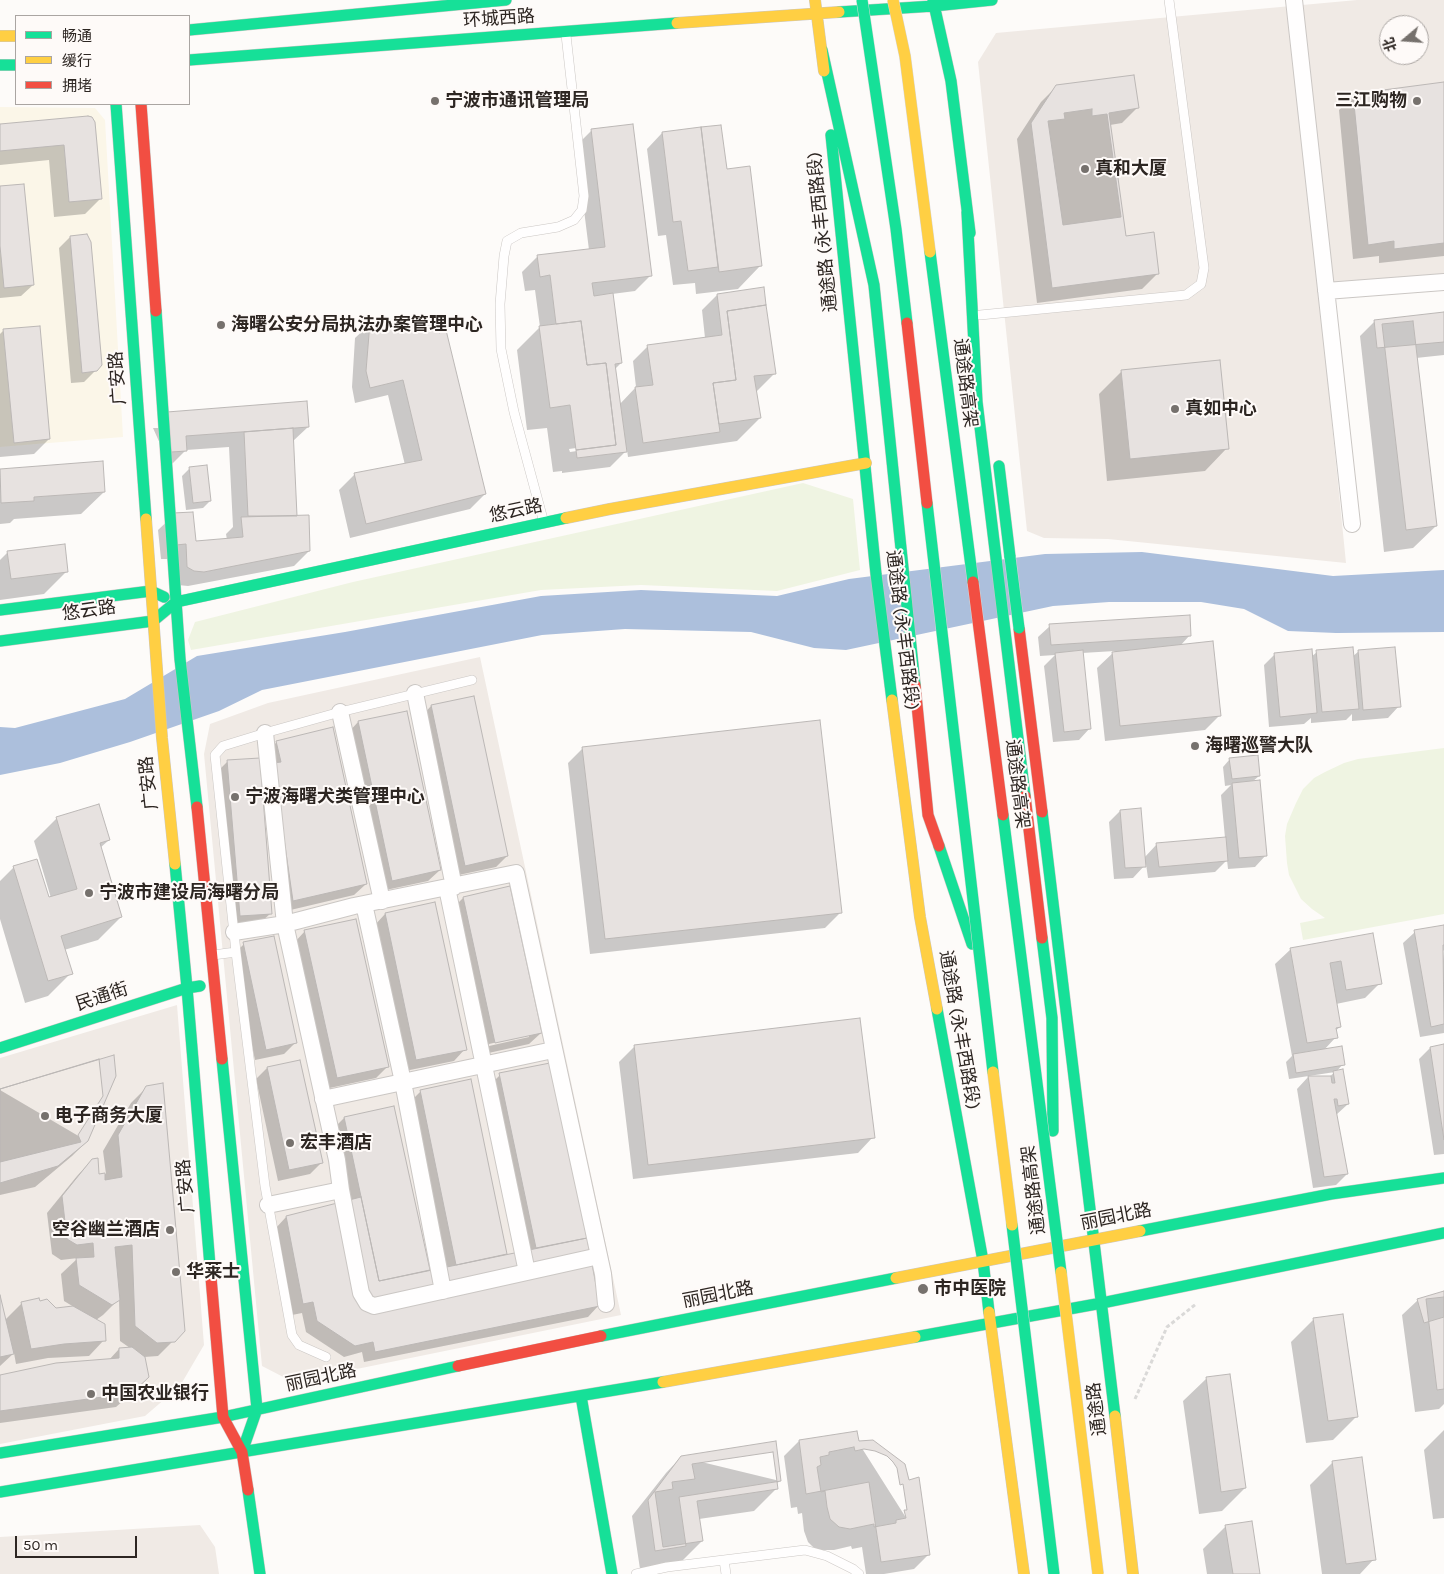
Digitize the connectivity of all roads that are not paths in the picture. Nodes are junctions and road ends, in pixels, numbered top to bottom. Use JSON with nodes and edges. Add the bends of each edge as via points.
{"nodes":[{"id":1,"x":506,"y":0,"type":"edge"},
{"id":2,"x":815,"y":0,"type":"edge"},
{"id":3,"x":862,"y":0,"type":"edge"},
{"id":4,"x":894,"y":0,"type":"edge"},
{"id":5,"x":992,"y":0,"type":"edge"},
{"id":6,"x":1169,"y":0,"type":"edge"},
{"id":7,"x":1294,"y":0,"type":"edge"},
{"id":8,"x":428,"y":3,"type":"edge"},
{"id":9,"x":933,"y":3,"type":"edge"},
{"id":10,"x":817,"y":13,"type":"junction"},
{"id":11,"x":190,"y":30,"type":"edge"},
{"id":12,"x":566,"y":32,"type":"junction"},
{"id":13,"x":0,"y":36,"type":"edge"},
{"id":14,"x":15,"y":36,"type":"edge"},
{"id":15,"x":822,"y":50,"type":"junction"},
{"id":16,"x":190,"y":60,"type":"edge"},
{"id":17,"x":0,"y":65,"type":"edge"},
{"id":18,"x":15,"y":65,"type":"edge"},
{"id":19,"x":116,"y":105,"type":"edge"},
{"id":20,"x":141,"y":105,"type":"edge"},
{"id":21,"x":967,"y":212,"type":"junction"},
{"id":22,"x":1444,"y":282,"type":"edge"},
{"id":23,"x":1326,"y":291,"type":"junction"},
{"id":24,"x":980,"y":315,"type":"junction"},
{"id":25,"x":987,"y":373,"type":"dead end"},
{"id":26,"x":997,"y":450,"type":"dead end"},
{"id":27,"x":866,"y":463,"type":"junction"},
{"id":28,"x":544,"y":523,"type":"junction"},
{"id":29,"x":1352,"y":524,"type":"dead end"},
{"id":30,"x":151,"y":591,"type":"junction"},
{"id":31,"x":176,"y":602,"type":"junction"},
{"id":32,"x":0,"y":610,"type":"edge"},
{"id":33,"x":153,"y":621,"type":"junction"},
{"id":34,"x":0,"y":641,"type":"edge"},
{"id":35,"x":472,"y":680,"type":"dead end"},
{"id":36,"x":415,"y":693,"type":"junction"},
{"id":37,"x":340,"y":712,"type":"junction"},
{"id":38,"x":265,"y":733,"type":"junction"},
{"id":39,"x":451,"y":888,"type":"junction"},
{"id":40,"x":382,"y":901,"type":"junction"},
{"id":41,"x":364,"y":904,"type":"junction"},
{"id":42,"x":285,"y":924,"type":"junction"},
{"id":43,"x":234,"y":932,"type":"junction"},
{"id":44,"x":236,"y":952,"type":"junction"},
{"id":45,"x":212,"y":955,"type":"junction"},
{"id":46,"x":981,"y":972,"type":"junction"},
{"id":47,"x":215,"y":983,"type":"junction"},
{"id":48,"x":187,"y":988,"type":"junction"},
{"id":49,"x":0,"y":1048,"type":"edge"},
{"id":50,"x":553,"y":1050,"type":"junction"},
{"id":51,"x":483,"y":1065,"type":"junction"},
{"id":52,"x":403,"y":1082,"type":"junction"},
{"id":53,"x":324,"y":1099,"type":"junction"},
{"id":54,"x":1444,"y":1178,"type":"edge"},
{"id":55,"x":341,"y":1190,"type":"junction"},
{"id":56,"x":268,"y":1205,"type":"junction"},
{"id":57,"x":1054,"y":1212,"type":"junction"},
{"id":58,"x":1444,"y":1233,"type":"edge"},
{"id":59,"x":1094,"y":1239,"type":"junction"},
{"id":60,"x":599,"y":1256,"type":"junction"},
{"id":61,"x":983,"y":1261,"type":"junction"},
{"id":62,"x":527,"y":1272,"type":"junction"},
{"id":63,"x":444,"y":1291,"type":"junction"},
{"id":64,"x":1102,"y":1303,"type":"junction"},
{"id":65,"x":606,"y":1304,"type":"dead end"},
{"id":66,"x":990,"y":1324,"type":"junction"},
{"id":67,"x":326,"y":1357,"type":"dead end"},
{"id":68,"x":581,"y":1396,"type":"junction"},
{"id":69,"x":257,"y":1409,"type":"junction"},
{"id":70,"x":223,"y":1417,"type":"junction"},
{"id":71,"x":242,"y":1452,"type":"junction"},
{"id":72,"x":0,"y":1453,"type":"edge"},
{"id":73,"x":0,"y":1492,"type":"edge"},
{"id":74,"x":724,"y":1560,"type":"junction"},
{"id":75,"x":260,"y":1574,"type":"edge"},
{"id":76,"x":612,"y":1574,"type":"edge"},
{"id":77,"x":636,"y":1574,"type":"edge"},
{"id":78,"x":726,"y":1574,"type":"edge"},
{"id":79,"x":859,"y":1574,"type":"edge"},
{"id":80,"x":1024,"y":1574,"type":"edge"},
{"id":81,"x":1054,"y":1574,"type":"edge"},
{"id":82,"x":1098,"y":1574,"type":"edge"},
{"id":83,"x":1133,"y":1574,"type":"edge"}],
"edges":[{"from":1,"to":8,"type":"main road"},
{"from":2,"to":10,"type":"main road","name":"通途路 (永丰西路段)"},
{"from":3,"to":46,"type":"main road","name":"通途路高架","bridge":true,"via":[[897,239]]},
{"from":4,"to":57,"type":"main road","name":"通途路高架","bridge":true,"via":[[905,56]]},
{"from":5,"to":9,"type":"main road","name":"环城西路"},
{"from":6,"to":24,"type":"lane","via":[[1204,268],[1201,284],[1186,295]]},
{"from":7,"to":23,"type":"street"},
{"from":8,"to":11,"type":"main road"},
{"from":9,"to":10,"type":"main road","name":"环城西路"},
{"from":9,"to":21,"type":"main road","via":[[951,81]]},
{"from":10,"to":12,"type":"main road","name":"环城西路"},
{"from":10,"to":15,"type":"main road","name":"通途路 (永丰西路段)"},
{"from":12,"to":16,"type":"main road","name":"环城西路"},
{"from":12,"to":28,"type":"lane","via":[[584,196],[582,210],[574,220],[558,227],[521,233],[508,241],[500,304],[501,349]]},
{"from":13,"to":14,"type":"main road"},
{"from":15,"to":27,"type":"main road","name":"通途路 (永丰西路段)"},
{"from":15,"to":46,"type":"main road","bridge":true,"via":[[874,285],[928,815]]},
{"from":17,"to":18,"type":"main road"},
{"from":19,"to":30,"type":"main road","name":"广安路"},
{"from":20,"to":31,"type":"main road","name":"广安路"},
{"from":21,"to":24,"type":"main road"},
{"from":21,"to":57,"type":"main road","bridge":true,"via":[[977,402],[1052,1018]]},
{"from":22,"to":23,"type":"street"},
{"from":23,"to":29,"type":"street"},
{"from":24,"to":25,"type":"main road"},
{"from":26,"to":59,"type":"main road","bridge":true},
{"from":27,"to":28,"type":"main road","name":"悠云路"},
{"from":27,"to":61,"type":"main road","name":"通途路 (永丰西路段)","via":[[876,574],[920,917]]},
{"from":28,"to":31,"type":"main road","name":"悠云路"},
{"from":30,"to":31,"type":"main road"},
{"from":30,"to":32,"type":"main road","name":"悠云路"},
{"from":30,"to":33,"type":"main road","name":"广安路"},
{"from":31,"to":33,"type":"main road","name":"悠云路"},
{"from":31,"to":45,"type":"main road","name":"广安路"},
{"from":33,"to":34,"type":"main road","name":"悠云路"},
{"from":33,"to":48,"type":"main road","name":"广安路"},
{"from":35,"to":36,"type":"lane"},
{"from":36,"to":37,"type":"lane"},
{"from":36,"to":39,"type":"street"},
{"from":37,"to":38,"type":"lane"},
{"from":37,"to":40,"type":"street"},
{"from":38,"to":42,"type":"street"},
{"from":38,"to":43,"type":"lane","via":[[223,746],[215,755]]},
{"from":39,"to":40,"type":"street"},
{"from":39,"to":50,"type":"street","via":[[516,873]]},
{"from":39,"to":51,"type":"street"},
{"from":40,"to":41,"type":"street"},
{"from":41,"to":42,"type":"street"},
{"from":41,"to":52,"type":"street"},
{"from":42,"to":43,"type":"street"},
{"from":42,"to":53,"type":"street"},
{"from":43,"to":44,"type":"lane"},
{"from":44,"to":45,"type":"lane"},
{"from":44,"to":56,"type":"lane"},
{"from":45,"to":47,"type":"main road","name":"广安路"},
{"from":46,"to":81,"type":"main road","name":"通途路高架","bridge":true},
{"from":47,"to":48,"type":"main road","name":"民通街"},
{"from":47,"to":69,"type":"main road","name":"广安路"},
{"from":48,"to":49,"type":"main road","name":"民通街"},
{"from":48,"to":70,"type":"main road","name":"广安路"},
{"from":50,"to":51,"type":"street"},
{"from":50,"to":60,"type":"street"},
{"from":51,"to":52,"type":"street"},
{"from":51,"to":62,"type":"street"},
{"from":52,"to":53,"type":"street"},
{"from":52,"to":63,"type":"street"},
{"from":53,"to":55,"type":"street"},
{"from":54,"to":59,"type":"main road","name":"丽园北路","via":[[1331,1194]]},
{"from":55,"to":56,"type":"street"},
{"from":55,"to":63,"type":"street","via":[[362,1293],[367,1303],[374,1306]]},
{"from":56,"to":67,"type":"lane","via":[[292,1335],[299,1345]]},
{"from":57,"to":82,"type":"main road","name":"通途路高架","bridge":true},
{"from":58,"to":64,"type":"main road"},
{"from":59,"to":61,"type":"main road","name":"丽园北路"},
{"from":59,"to":64,"type":"main road","name":"通途路"},
{"from":60,"to":62,"type":"street"},
{"from":60,"to":65,"type":"street"},
{"from":61,"to":66,"type":"main road"},
{"from":61,"to":69,"type":"main road","name":"丽园北路","via":[[563,1343]]},
{"from":62,"to":63,"type":"street"},
{"from":64,"to":66,"type":"main road"},
{"from":64,"to":83,"type":"main road","name":"通途路"},
{"from":66,"to":68,"type":"main road"},
{"from":66,"to":80,"type":"main road"},
{"from":68,"to":71,"type":"main road"},
{"from":68,"to":76,"type":"main road"},
{"from":69,"to":70,"type":"main road","name":"丽园北路"},
{"from":69,"to":71,"type":"main road","name":"广安路"},
{"from":70,"to":71,"type":"main road","name":"广安路"},
{"from":70,"to":72,"type":"main road","name":"丽园北路"},
{"from":71,"to":73,"type":"main road"},
{"from":71,"to":75,"type":"main road","name":"广安路"},
{"from":74,"to":77,"type":"lane"},
{"from":74,"to":78,"type":"lane"},
{"from":74,"to":79,"type":"lane","via":[[805,1550],[828,1556]]}]}
